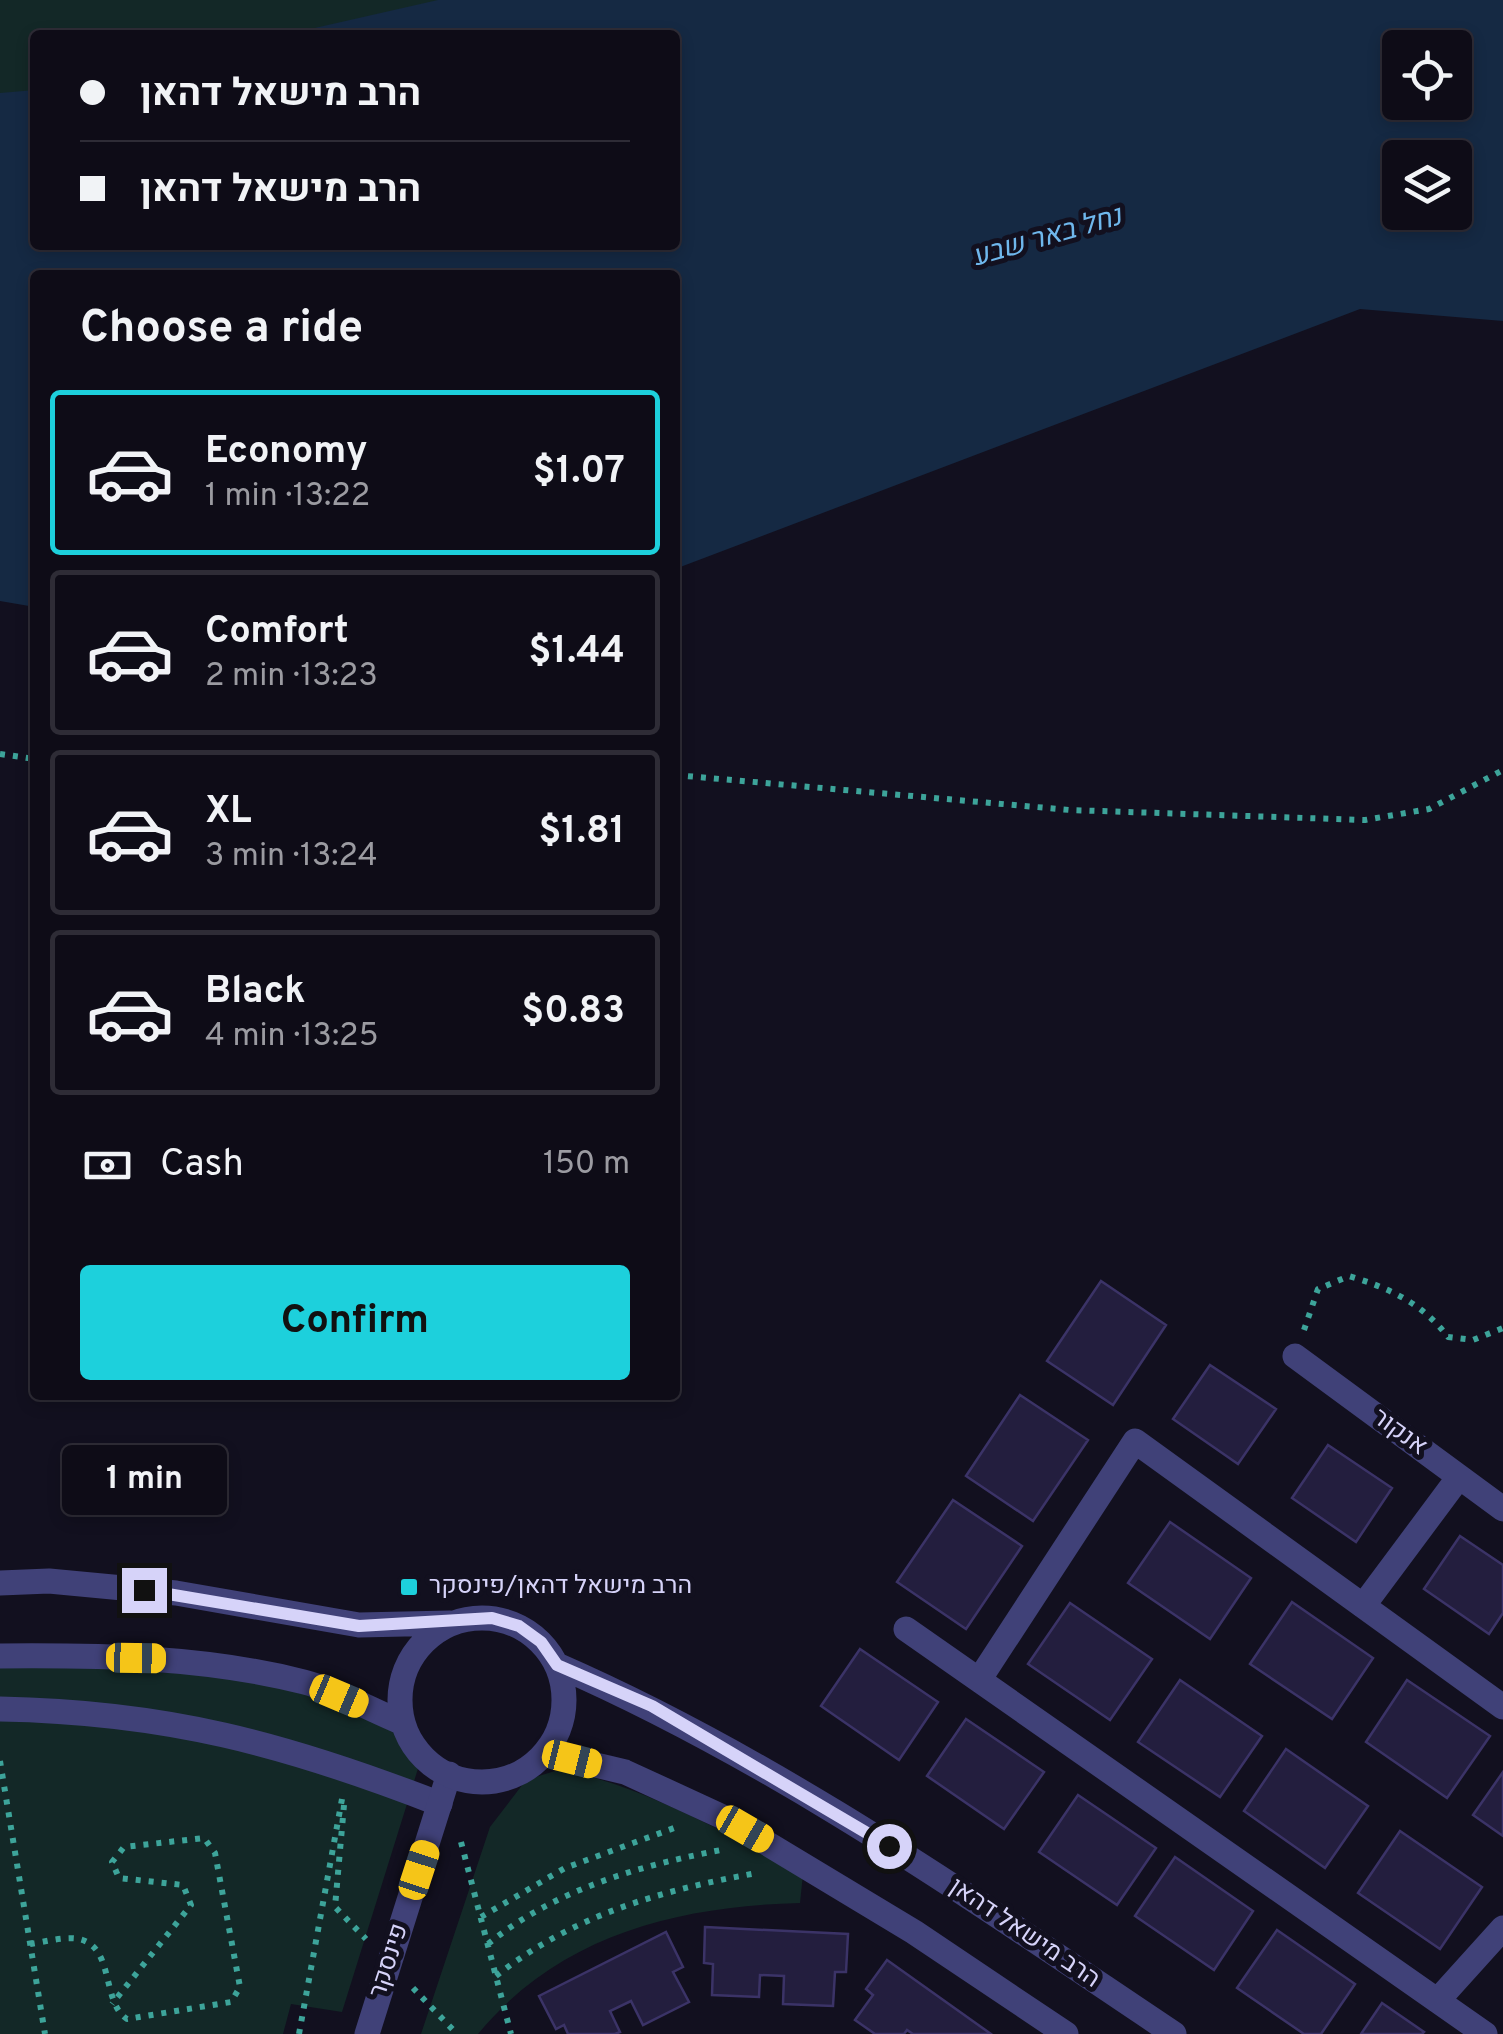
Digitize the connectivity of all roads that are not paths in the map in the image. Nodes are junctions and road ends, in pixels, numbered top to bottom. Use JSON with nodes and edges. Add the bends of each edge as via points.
{"nodes":[{"id":1,"x":1295,"y":1356,"type":"road end"},
{"id":2,"x":1459,"y":1477,"type":"junction"},
{"id":3,"x":1503,"y":1509,"type":"edge"},
{"id":4,"x":0,"y":1584,"type":"edge"},
{"id":5,"x":1364,"y":1606,"type":"junction"},
{"id":6,"x":455,"y":1623,"type":"junction"},
{"id":7,"x":906,"y":1629,"type":"dead end"},
{"id":8,"x":0,"y":1656,"type":"edge"},
{"id":9,"x":557,"y":1665,"type":"junction"},
{"id":10,"x":979,"y":1680,"type":"junction"},
{"id":11,"x":1503,"y":1707,"type":"edge"},
{"id":12,"x":0,"y":1709,"type":"edge"},
{"id":13,"x":403,"y":1724,"type":"junction"},
{"id":14,"x":544,"y":1753,"type":"junction"},
{"id":15,"x":445,"y":1788,"type":"junction"},
{"id":16,"x":1503,"y":1928,"type":"edge"},
{"id":17,"x":1438,"y":2000,"type":"junction"},
{"id":18,"x":367,"y":2034,"type":"edge"},
{"id":19,"x":1066,"y":2034,"type":"edge"},
{"id":20,"x":1174,"y":2034,"type":"edge"},
{"id":21,"x":1486,"y":2034,"type":"edge"}],
"edges":[{"from":1,"to":2,"type":"street","name":"אנקור"},
{"from":2,"to":3,"type":"street","name":"אנקור"},
{"from":2,"to":5,"type":"street"},
{"from":4,"to":6,"type":"street","via":[[49,1581],[176,1594],[359,1626]]},
{"from":5,"to":10,"type":"street","via":[[1134,1441]]},
{"from":5,"to":11,"type":"street"},
{"from":6,"to":9,"type":"street","via":[[492,1618],[519,1626]]},
{"from":6,"to":13,"type":"street","via":[[418,1648],[404,1672]]},
{"from":7,"to":10,"type":"street"},
{"from":8,"to":13,"type":"street","via":[[170,1659],[245,1671],[307,1683]]},
{"from":9,"to":14,"type":"street","via":[[562,1720]]},
{"from":9,"to":20,"type":"street","name":"הרב מישאל דהאן","via":[[652,1706],[804,1794]]},
{"from":10,"to":17,"type":"street"},
{"from":12,"to":15,"type":"street","via":[[162,1721]]},
{"from":13,"to":15,"type":"street"},
{"from":14,"to":15,"type":"street","via":[[509,1778]]},
{"from":14,"to":19,"type":"street","via":[[625,1772],[725,1818]]},
{"from":15,"to":18,"type":"street","name":"פינסקר"},
{"from":16,"to":17,"type":"street"},
{"from":17,"to":21,"type":"street"}]}
